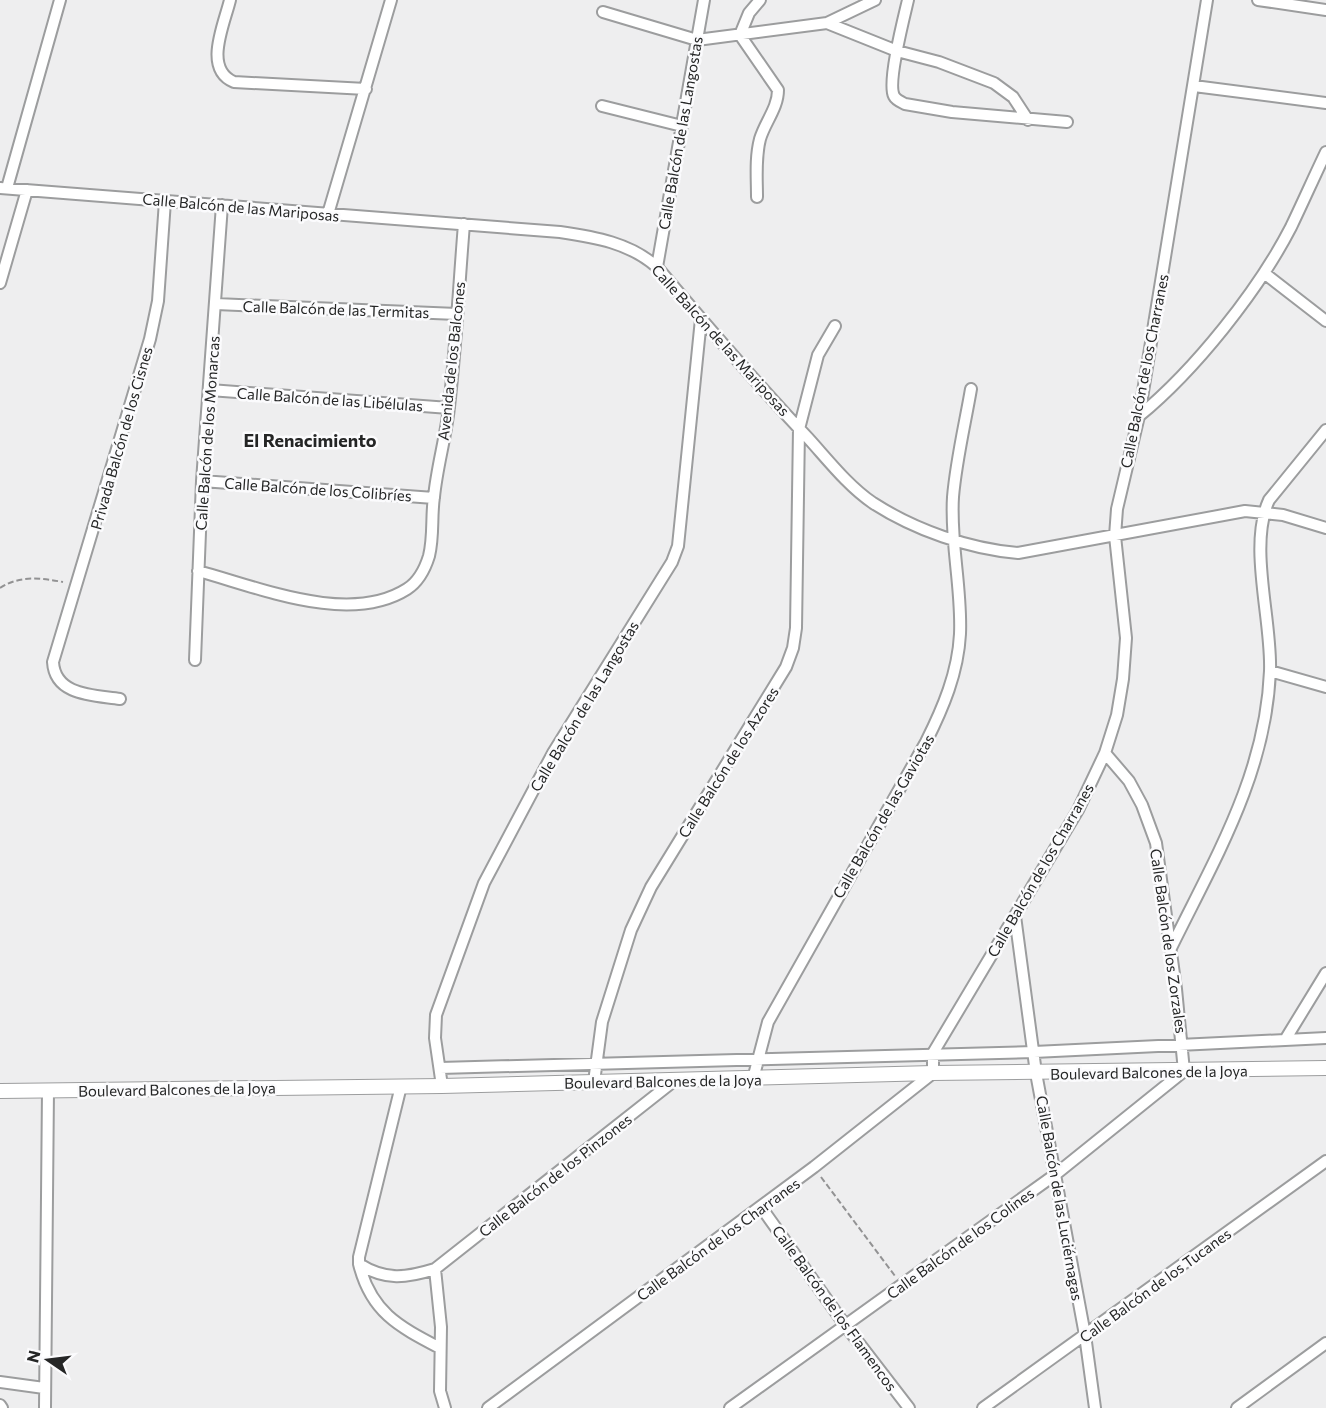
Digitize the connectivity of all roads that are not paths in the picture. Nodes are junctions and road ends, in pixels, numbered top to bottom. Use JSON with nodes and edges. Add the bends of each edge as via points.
{"nodes":[{"id":1,"x":60,"y":0,"type":"edge"},
{"id":2,"x":230,"y":0,"type":"edge"},
{"id":3,"x":391,"y":0,"type":"edge"},
{"id":4,"x":704,"y":0,"type":"edge"},
{"id":5,"x":760,"y":0,"type":"edge"},
{"id":6,"x":875,"y":0,"type":"edge"},
{"id":7,"x":908,"y":0,"type":"edge"},
{"id":8,"x":1207,"y":0,"type":"edge"},
{"id":9,"x":1258,"y":0,"type":"edge"},
{"id":10,"x":1326,"y":10,"type":"edge"},
{"id":11,"x":603,"y":12,"type":"dead end"},
{"id":12,"x":827,"y":23,"type":"junction"},
{"id":13,"x":740,"y":35,"type":"junction"},
{"id":14,"x":697,"y":40,"type":"junction"},
{"id":15,"x":897,"y":51,"type":"junction"},
{"id":16,"x":1194,"y":86,"type":"junction"},
{"id":17,"x":366,"y":88,"type":"junction"},
{"id":18,"x":1326,"y":104,"type":"edge"},
{"id":19,"x":602,"y":106,"type":"dead end"},
{"id":20,"x":1028,"y":120,"type":"junction"},
{"id":21,"x":1068,"y":122,"type":"dead end"},
{"id":22,"x":682,"y":126,"type":"junction"},
{"id":23,"x":1326,"y":152,"type":"edge"},
{"id":24,"x":4,"y":188,"type":"edge"},
{"id":25,"x":27,"y":190,"type":"junction"},
{"id":26,"x":757,"y":197,"type":"dead end"},
{"id":27,"x":165,"y":201,"type":"junction"},
{"id":28,"x":222,"y":205,"type":"junction"},
{"id":29,"x":328,"y":214,"type":"junction"},
{"id":30,"x":464,"y":224,"type":"junction"},
{"id":31,"x":657,"y":267,"type":"junction"},
{"id":32,"x":1264,"y":273,"type":"junction"},
{"id":33,"x":0,"y":283,"type":"edge"},
{"id":34,"x":216,"y":304,"type":"junction"},
{"id":35,"x":457,"y":314,"type":"junction"},
{"id":36,"x":701,"y":319,"type":"junction"},
{"id":37,"x":1326,"y":321,"type":"edge"},
{"id":38,"x":835,"y":326,"type":"dead end"},
{"id":39,"x":971,"y":389,"type":"dead end"},
{"id":40,"x":210,"y":390,"type":"junction"},
{"id":41,"x":449,"y":408,"type":"junction"},
{"id":42,"x":1139,"y":416,"type":"junction"},
{"id":43,"x":799,"y":429,"type":"junction"},
{"id":44,"x":1326,"y":430,"type":"edge"},
{"id":45,"x":202,"y":481,"type":"junction"},
{"id":46,"x":434,"y":498,"type":"junction"},
{"id":47,"x":1264,"y":512,"type":"junction"},
{"id":48,"x":1326,"y":528,"type":"edge"},
{"id":49,"x":1115,"y":536,"type":"junction"},
{"id":50,"x":952,"y":540,"type":"junction"},
{"id":51,"x":198,"y":571,"type":"junction"},
{"id":52,"x":195,"y":660,"type":"dead end"},
{"id":53,"x":1270,"y":671,"type":"junction"},
{"id":54,"x":1326,"y":687,"type":"edge"},
{"id":55,"x":120,"y":699,"type":"dead end"},
{"id":56,"x":1105,"y":753,"type":"junction"},
{"id":57,"x":1015,"y":916,"type":"junction"},
{"id":58,"x":1171,"y":948,"type":"junction"},
{"id":59,"x":1326,"y":973,"type":"edge"},
{"id":60,"x":1326,"y":1038,"type":"edge"},
{"id":61,"x":1285,"y":1040,"type":"junction"},
{"id":62,"x":1182,"y":1043,"type":"junction"},
{"id":63,"x":1034,"y":1052,"type":"junction"},
{"id":64,"x":933,"y":1053,"type":"junction"},
{"id":65,"x":757,"y":1058,"type":"junction"},
{"id":66,"x":595,"y":1062,"type":"junction"},
{"id":67,"x":440,"y":1068,"type":"junction"},
{"id":68,"x":1326,"y":1068,"type":"edge"},
{"id":69,"x":1184,"y":1071,"type":"junction"},
{"id":70,"x":933,"y":1073,"type":"junction"},
{"id":71,"x":1036,"y":1074,"type":"junction"},
{"id":72,"x":753,"y":1078,"type":"junction"},
{"id":73,"x":675,"y":1080,"type":"junction"},
{"id":74,"x":594,"y":1082,"type":"junction"},
{"id":75,"x":401,"y":1086,"type":"junction"},
{"id":76,"x":442,"y":1086,"type":"junction"},
{"id":77,"x":48,"y":1090,"type":"junction"},
{"id":78,"x":0,"y":1091,"type":"edge"},
{"id":79,"x":1326,"y":1161,"type":"edge"},
{"id":80,"x":1056,"y":1174,"type":"junction"},
{"id":81,"x":761,"y":1207,"type":"junction"},
{"id":82,"x":359,"y":1264,"type":"junction"},
{"id":83,"x":435,"y":1269,"type":"junction"},
{"id":84,"x":845,"y":1325,"type":"junction"},
{"id":85,"x":1085,"y":1335,"type":"junction"},
{"id":86,"x":1326,"y":1343,"type":"edge"},
{"id":87,"x":440,"y":1348,"type":"junction"},
{"id":88,"x":0,"y":1382,"type":"edge"},
{"id":89,"x":44,"y":1388,"type":"junction"},
{"id":90,"x":45,"y":1408,"type":"edge"},
{"id":91,"x":445,"y":1408,"type":"edge"},
{"id":92,"x":488,"y":1408,"type":"edge"},
{"id":93,"x":730,"y":1408,"type":"edge"},
{"id":94,"x":909,"y":1408,"type":"edge"},
{"id":95,"x":983,"y":1408,"type":"edge"},
{"id":96,"x":1095,"y":1408,"type":"edge"},
{"id":97,"x":1237,"y":1408,"type":"edge"}],
"edges":[{"from":1,"to":24,"type":"street"},
{"from":2,"to":17,"type":"street","via":[[217,61],[220,73],[227,79]]},
{"from":3,"to":17,"type":"street"},
{"from":4,"to":14,"type":"street","name":"Calle Balcón de las Langostas"},
{"from":5,"to":13,"type":"street","via":[[749,13]]},
{"from":6,"to":12,"type":"street"},
{"from":7,"to":15,"type":"street"},
{"from":8,"to":16,"type":"street","name":"Calle Balcón de los Charranes"},
{"from":9,"to":10,"type":"street"},
{"from":11,"to":14,"type":"street"},
{"from":12,"to":13,"type":"street"},
{"from":12,"to":15,"type":"street"},
{"from":13,"to":14,"type":"street"},
{"from":13,"to":26,"type":"street","via":[[778,90],[777,105],[766,121],[757,152]]},
{"from":14,"to":22,"type":"street","name":"Calle Balcón de las Langostas"},
{"from":15,"to":20,"type":"street","via":[[994,82],[1013,97]]},
{"from":15,"to":20,"type":"street","via":[[892,90],[905,105]]},
{"from":16,"to":18,"type":"street"},
{"from":16,"to":42,"type":"street","name":"Calle Balcón de los Charranes"},
{"from":17,"to":29,"type":"street"},
{"from":19,"to":22,"type":"street"},
{"from":20,"to":21,"type":"street"},
{"from":22,"to":31,"type":"street","name":"Calle Balcón de las Langostas"},
{"from":23,"to":32,"type":"street"},
{"from":24,"to":25,"type":"street","name":"Calle Balcón de las Mariposas"},
{"from":25,"to":27,"type":"street","name":"Calle Balcón de las Mariposas"},
{"from":25,"to":33,"type":"street"},
{"from":27,"to":28,"type":"street","name":"Calle Balcón de las Mariposas"},
{"from":27,"to":55,"type":"street","name":"Privada Balcón de los Cisnes","via":[[158,301],[150,339],[55,653],[54,670],[68,688]]},
{"from":28,"to":29,"type":"street","name":"Calle Balcón de las Mariposas"},
{"from":28,"to":34,"type":"street","name":"Calle Balcón de los Monarcas"},
{"from":29,"to":30,"type":"street","name":"Calle Balcón de las Mariposas"},
{"from":30,"to":31,"type":"street","name":"Calle Balcón de las Mariposas","via":[[579,235],[629,248]]},
{"from":30,"to":35,"type":"street","name":"Avenida de los Balcones"},
{"from":31,"to":36,"type":"street","name":"Calle Balcón de las Mariposas"},
{"from":32,"to":37,"type":"street"},
{"from":32,"to":42,"type":"street","via":[[1189,369]]},
{"from":34,"to":35,"type":"street","name":"Calle Balcón de las Termitas"},
{"from":34,"to":40,"type":"street","name":"Calle Balcón de los Monarcas"},
{"from":35,"to":41,"type":"street","name":"Avenida de los Balcones"},
{"from":36,"to":43,"type":"street","name":"Calle Balcón de las Mariposas"},
{"from":36,"to":67,"type":"street","name":"Calle Balcón de las Langostas","via":[[678,546],[672,562],[553,753],[484,883],[436,1015]]},
{"from":38,"to":43,"type":"street","name":"Calle Balcón de los Azores","via":[[818,355]]},
{"from":39,"to":50,"type":"street","name":"Calle Balcón de las Gaviotas","via":[[953,496]]},
{"from":40,"to":41,"type":"street","name":"Calle Balcón de las Libélulas"},
{"from":40,"to":45,"type":"street","name":"Calle Balcón de los Monarcas"},
{"from":41,"to":46,"type":"street","name":"Avenida de los Balcones"},
{"from":42,"to":49,"type":"street","name":"Calle Balcón de los Charranes","via":[[1117,509]]},
{"from":43,"to":50,"type":"street","name":"Calle Balcón de las Mariposas","via":[[860,494],[893,514]]},
{"from":43,"to":66,"type":"street","name":"Calle Balcón de los Azores","via":[[793,648],[786,667],[651,887],[631,930],[602,1022]]},
{"from":44,"to":47,"type":"street","via":[[1269,500]]},
{"from":45,"to":46,"type":"street","name":"Calle Balcón de los Colibríes"},
{"from":45,"to":51,"type":"street","name":"Calle Balcón de los Monarcas"},
{"from":46,"to":51,"type":"street","name":"Avenida de los Balcones","via":[[433,534],[425,568],[407,589],[378,600],[356,604],[309,601]]},
{"from":47,"to":48,"type":"street","name":"Calle Balcón de las Mariposas"},
{"from":47,"to":49,"type":"street","name":"Calle Balcón de las Mariposas","via":[[1245,511]]},
{"from":47,"to":53,"type":"street","via":[[1261,544]]},
{"from":49,"to":50,"type":"street","name":"Calle Balcón de las Mariposas","via":[[1018,553]]},
{"from":49,"to":56,"type":"street","name":"Calle Balcón de los Charranes","via":[[1126,638],[1124,679]]},
{"from":50,"to":65,"type":"street","name":"Calle Balcón de las Gaviotas","via":[[960,633],[956,669],[943,707],[768,1022]]},
{"from":51,"to":52,"type":"street","name":"Calle Balcón de los Monarcas"},
{"from":53,"to":54,"type":"street"},
{"from":53,"to":58,"type":"street","via":[[1252,778]]},
{"from":56,"to":57,"type":"street","name":"Calle Balcón de los Charranes","via":[[1078,810]]},
{"from":56,"to":58,"type":"street","name":"Calle Balcón de los Zorzales","via":[[1129,781],[1156,843]]},
{"from":57,"to":63,"type":"street","name":"Calle Balcón de las Luciérnagas"},
{"from":57,"to":64,"type":"street","name":"Calle Balcón de los Charranes"},
{"from":58,"to":62,"type":"street","name":"Calle Balcón de los Zorzales"},
{"from":59,"to":61,"type":"street"},
{"from":60,"to":61,"type":"street","name":"Boulevard Balcones de la Joya"},
{"from":61,"to":62,"type":"street","name":"Boulevard Balcones de la Joya"},
{"from":62,"to":63,"type":"street","name":"Boulevard Balcones de la Joya"},
{"from":62,"to":69,"type":"street","name":"Calle Balcón de los Zorzales"},
{"from":63,"to":64,"type":"street","name":"Boulevard Balcones de la Joya"},
{"from":63,"to":71,"type":"street","name":"Calle Balcón de las Luciérnagas"},
{"from":64,"to":65,"type":"street","name":"Boulevard Balcones de la Joya"},
{"from":64,"to":70,"type":"street"},
{"from":65,"to":66,"type":"street","name":"Boulevard Balcones de la Joya"},
{"from":65,"to":72,"type":"street","name":"Calle Balcón de las Gaviotas"},
{"from":66,"to":67,"type":"street","name":"Boulevard Balcones de la Joya"},
{"from":66,"to":74,"type":"street","name":"Calle Balcón de los Azores"},
{"from":67,"to":76,"type":"street","name":"Calle Balcón de las Langostas"},
{"from":68,"to":69,"type":"street","name":"Boulevard Balcones de la Joya"},
{"from":69,"to":71,"type":"street","name":"Boulevard Balcones de la Joya"},
{"from":69,"to":80,"type":"street","name":"Calle Balcón de los Colines"},
{"from":70,"to":71,"type":"street","name":"Boulevard Balcones de la Joya"},
{"from":70,"to":72,"type":"street","name":"Boulevard Balcones de la Joya"},
{"from":70,"to":81,"type":"street","name":"Calle Balcón de los Charranes"},
{"from":71,"to":80,"type":"street","name":"Calle Balcón de las Luciérnagas"},
{"from":72,"to":73,"type":"street","name":"Boulevard Balcones de la Joya"},
{"from":73,"to":74,"type":"street","name":"Boulevard Balcones de la Joya"},
{"from":73,"to":83,"type":"street","name":"Calle Balcón de los Pinzones"},
{"from":74,"to":76,"type":"street","name":"Boulevard Balcones de la Joya"},
{"from":75,"to":76,"type":"street","name":"Boulevard Balcones de la Joya"},
{"from":75,"to":77,"type":"street","name":"Boulevard Balcones de la Joya"},
{"from":75,"to":82,"type":"street","via":[[362,1237]]},
{"from":77,"to":78,"type":"street","name":"Boulevard Balcones de la Joya"},
{"from":77,"to":89,"type":"street"},
{"from":79,"to":85,"type":"street","name":"Calle Balcón de los Tucanes"},
{"from":80,"to":84,"type":"street","name":"Calle Balcón de los Colines"},
{"from":80,"to":85,"type":"street","name":"Calle Balcón de las Luciérnagas"},
{"from":81,"to":84,"type":"street","name":"Calle Balcón de los Flamencos"},
{"from":81,"to":92,"type":"street","name":"Calle Balcón de los Charranes"},
{"from":82,"to":83,"type":"street","via":[[371,1272],[398,1278]]},
{"from":82,"to":87,"type":"street","via":[[374,1302],[391,1318]]},
{"from":83,"to":87,"type":"street"},
{"from":84,"to":93,"type":"street","name":"Calle Balcón de los Colines"},
{"from":84,"to":94,"type":"street","name":"Calle Balcón de los Flamencos"},
{"from":85,"to":95,"type":"street","name":"Calle Balcón de los Tucanes"},
{"from":85,"to":96,"type":"street","name":"Calle Balcón de las Luciérnagas"},
{"from":86,"to":97,"type":"street"},
{"from":87,"to":91,"type":"street","via":[[440,1391]]},
{"from":88,"to":89,"type":"street"},
{"from":89,"to":90,"type":"street"}]}
